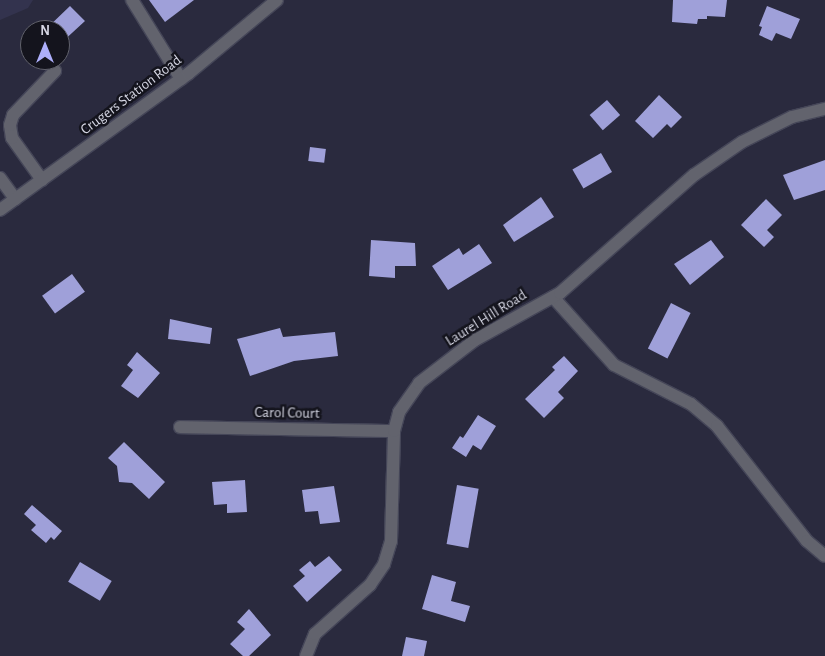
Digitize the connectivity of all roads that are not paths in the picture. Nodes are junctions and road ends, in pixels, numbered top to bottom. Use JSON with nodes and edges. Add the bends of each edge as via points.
{"nodes":[{"id":1,"x":132,"y":0,"type":"edge"},
{"id":2,"x":277,"y":0,"type":"edge"},
{"id":3,"x":55,"y":71,"type":"dead end"},
{"id":4,"x":181,"y":79,"type":"junction"},
{"id":5,"x":825,"y":109,"type":"edge"},
{"id":6,"x":0,"y":178,"type":"edge"},
{"id":7,"x":42,"y":180,"type":"junction"},
{"id":8,"x":15,"y":199,"type":"junction"},
{"id":9,"x":0,"y":210,"type":"edge"},
{"id":10,"x":553,"y":297,"type":"junction"},
{"id":11,"x":180,"y":427,"type":"dead end"},
{"id":12,"x":394,"y":431,"type":"junction"},
{"id":13,"x":825,"y":556,"type":"edge"},
{"id":14,"x":306,"y":656,"type":"edge"}],
"edges":[{"from":1,"to":4,"type":"street"},
{"from":2,"to":4,"type":"street","name":"Crugers Station Road"},
{"from":3,"to":7,"type":"street","via":[[13,115],[10,125],[12,138]]},
{"from":4,"to":7,"type":"street","name":"Crugers Station Road"},
{"from":5,"to":10,"type":"street","name":"Laurel Hill Road","via":[[792,117],[742,142],[702,169]]},
{"from":6,"to":8,"type":"street"},
{"from":7,"to":8,"type":"street","name":"Crugers Station Road"},
{"from":8,"to":9,"type":"street","name":"Crugers Station Road"},
{"from":10,"to":12,"type":"street","name":"Laurel Hill Road","via":[[475,340],[419,383],[399,412]]},
{"from":10,"to":13,"type":"street","via":[[614,365],[691,404],[717,426],[807,541]]},
{"from":11,"to":12,"type":"street","name":"Carol Court"},
{"from":12,"to":14,"type":"street","name":"Laurel Hill Road","via":[[391,541],[384,564],[370,585],[315,634]]}]}
